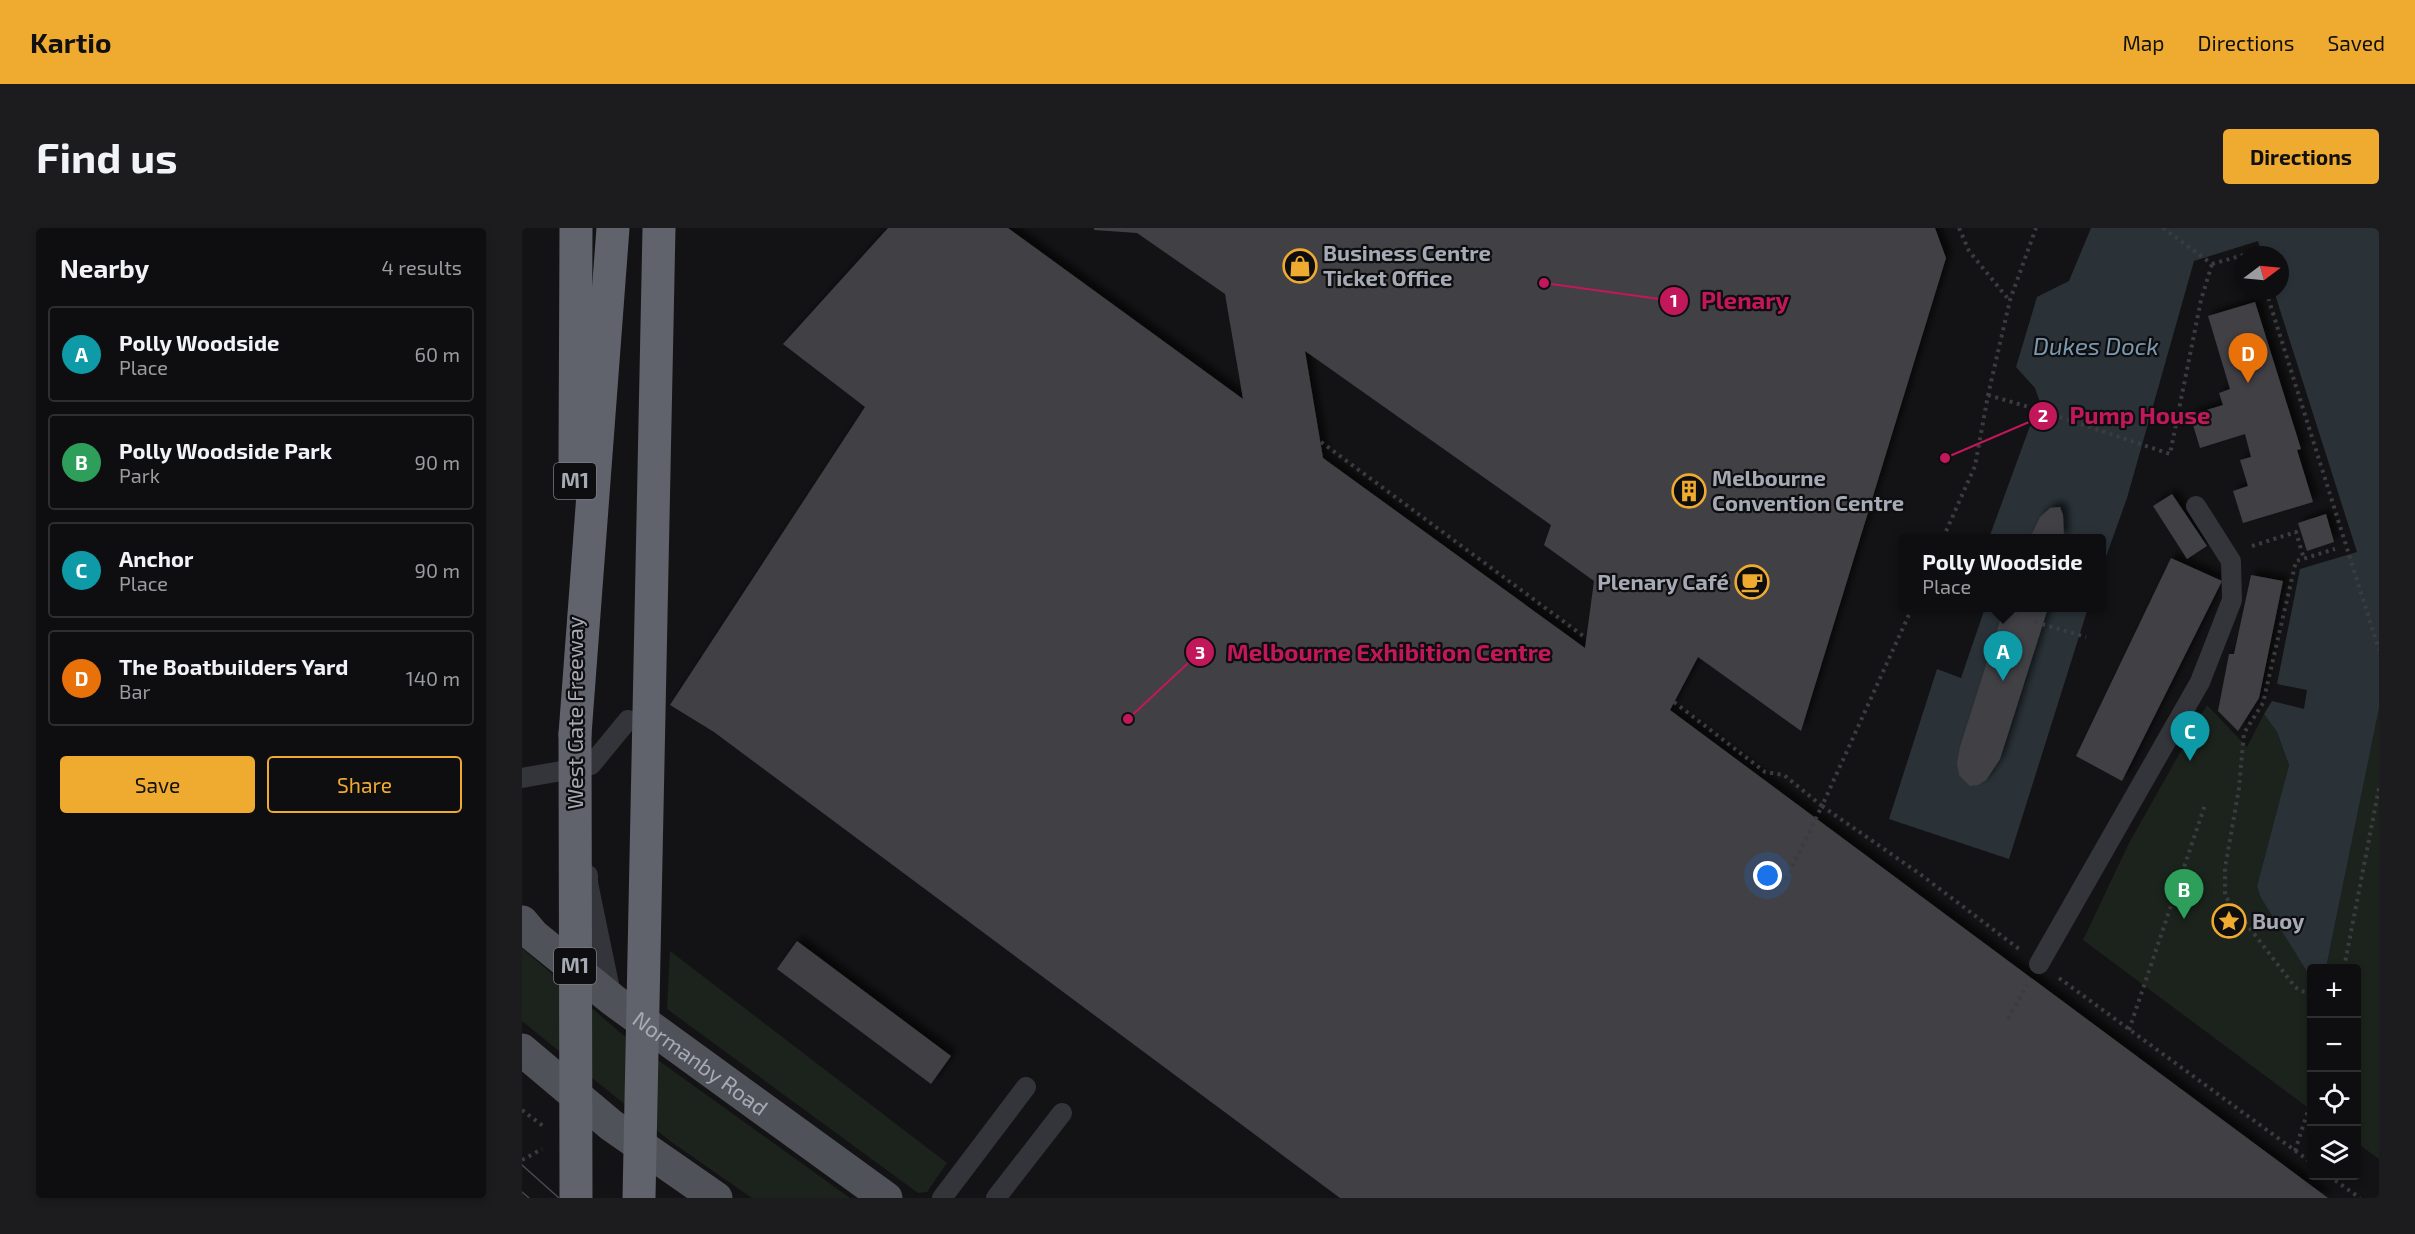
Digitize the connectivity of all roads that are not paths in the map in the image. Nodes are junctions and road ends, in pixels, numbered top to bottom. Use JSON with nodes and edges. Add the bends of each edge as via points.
{"nodes":[{"id":1,"x":576,"y":228,"type":"edge"},
{"id":2,"x":613,"y":228,"type":"edge"},
{"id":3,"x":659,"y":228,"type":"edge"},
{"id":4,"x":2196,"y":506,"type":"dead end"},
{"id":5,"x":628,"y":720,"type":"dead end"},
{"id":6,"x":574,"y":734,"type":"junction"},
{"id":7,"x":591,"y":765,"type":"junction"},
{"id":8,"x":522,"y":778,"type":"edge"},
{"id":9,"x":522,"y":922,"type":"edge"},
{"id":10,"x":2040,"y":964,"type":"road end"},
{"id":11,"x":612,"y":1000,"type":"junction"},
{"id":12,"x":522,"y":1050,"type":"edge"},
{"id":13,"x":1026,"y":1087,"type":"dead end"},
{"id":14,"x":1062,"y":1113,"type":"dead end"},
{"id":15,"x":576,"y":1198,"type":"edge"},
{"id":16,"x":639,"y":1198,"type":"edge"},
{"id":17,"x":716,"y":1198,"type":"edge"},
{"id":18,"x":886,"y":1198,"type":"edge"},
{"id":19,"x":942,"y":1198,"type":"edge"},
{"id":20,"x":996,"y":1198,"type":"edge"}],
"edges":[{"from":1,"to":6,"type":"highway","name":"West Gate Freeway","number":"M1"},
{"from":2,"to":6,"type":"highway"},
{"from":3,"to":16,"type":"highway","bridge":true},
{"from":4,"to":10,"type":"lane","via":[[2231,561],[2232,600],[2200,682]]},
{"from":5,"to":7,"type":"lane"},
{"from":6,"to":15,"type":"highway","name":"West Gate Freeway","number":"M1","bridge":true},
{"from":7,"to":8,"type":"lane"},
{"from":7,"to":11,"type":"lane","via":[[588,883]]},
{"from":9,"to":11,"type":"main road","name":"Normanby Road"},
{"from":11,"to":18,"type":"main road","name":"Normanby Road"},
{"from":12,"to":17,"type":"main road","via":[[611,1125]]},
{"from":13,"to":19,"type":"lane"},
{"from":14,"to":20,"type":"lane"}]}
